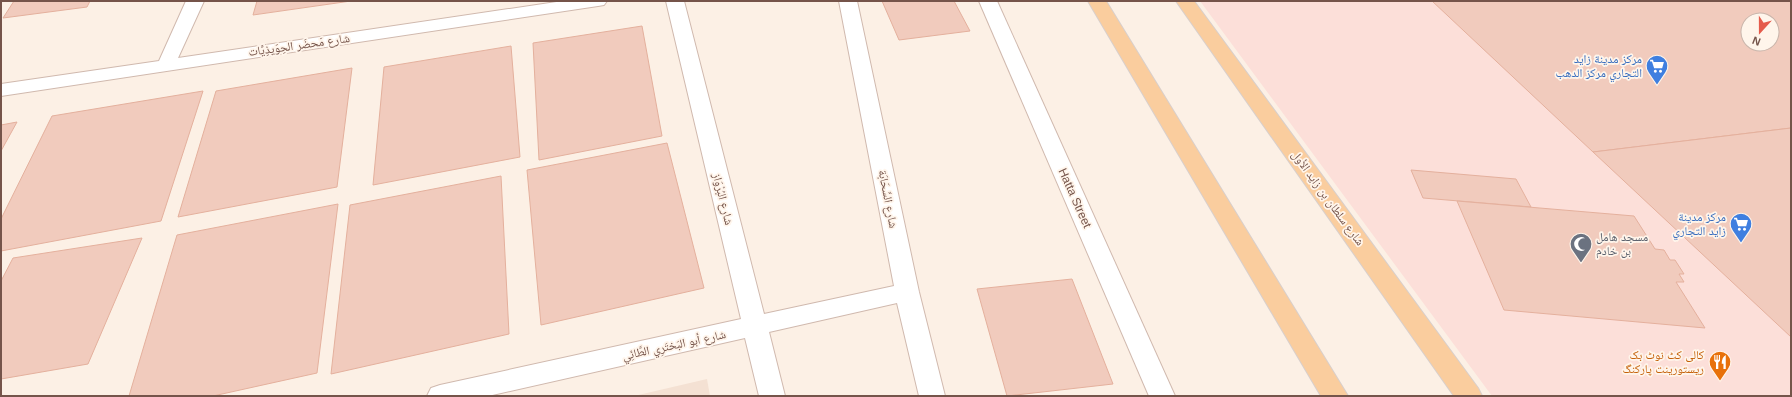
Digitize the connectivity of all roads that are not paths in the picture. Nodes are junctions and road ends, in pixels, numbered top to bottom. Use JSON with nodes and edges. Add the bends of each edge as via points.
{"nodes":[{"id":1,"x":195,"y":1,"type":"edge"},
{"id":2,"x":598,"y":1,"type":"edge"},
{"id":3,"x":675,"y":1,"type":"edge"},
{"id":4,"x":848,"y":1,"type":"edge"},
{"id":5,"x":988,"y":1,"type":"edge"},
{"id":6,"x":1097,"y":1,"type":"edge"},
{"id":7,"x":1185,"y":1,"type":"edge"},
{"id":8,"x":531,"y":6,"type":"edge"},
{"id":9,"x":166,"y":65,"type":"junction"},
{"id":10,"x":1,"y":90,"type":"edge"},
{"id":11,"x":907,"y":292,"type":"junction"},
{"id":12,"x":755,"y":327,"type":"junction"},
{"id":13,"x":440,"y":396,"type":"edge"},
{"id":14,"x":772,"y":396,"type":"edge"},
{"id":15,"x":932,"y":396,"type":"edge"},
{"id":16,"x":1162,"y":396,"type":"edge"},
{"id":17,"x":1335,"y":396,"type":"edge"},
{"id":18,"x":1469,"y":396,"type":"edge"}],
"edges":[{"from":1,"to":9,"type":"street"},
{"from":2,"to":8,"type":"street","name":"شارع مَحضَر الحِوَيذِيَّات"},
{"from":3,"to":12,"type":"street","name":"شارع البُرْوَاز"},
{"from":4,"to":11,"type":"street","name":"شارع السَّحَابَة"},
{"from":5,"to":16,"type":"street","name":"Hatta Street"},
{"from":6,"to":17,"type":"main road"},
{"from":7,"to":18,"type":"main road","name":"شارع سلطان بن زايد الأول"},
{"from":8,"to":9,"type":"street","name":"شارع مَحضَر الحِوَيذِيَّات"},
{"from":9,"to":10,"type":"street","name":"شارع مَحضَر الحِوَيذِيَّات"},
{"from":11,"to":12,"type":"street","name":"شارع أبو البَختَرِي الطَّائِي"},
{"from":11,"to":15,"type":"street","name":"شارع السَّحَابَة"},
{"from":12,"to":13,"type":"street","name":"شارع أبو البَختَرِي الطَّائِي"},
{"from":12,"to":14,"type":"street","name":"شارع البُرْوَاز"}]}
